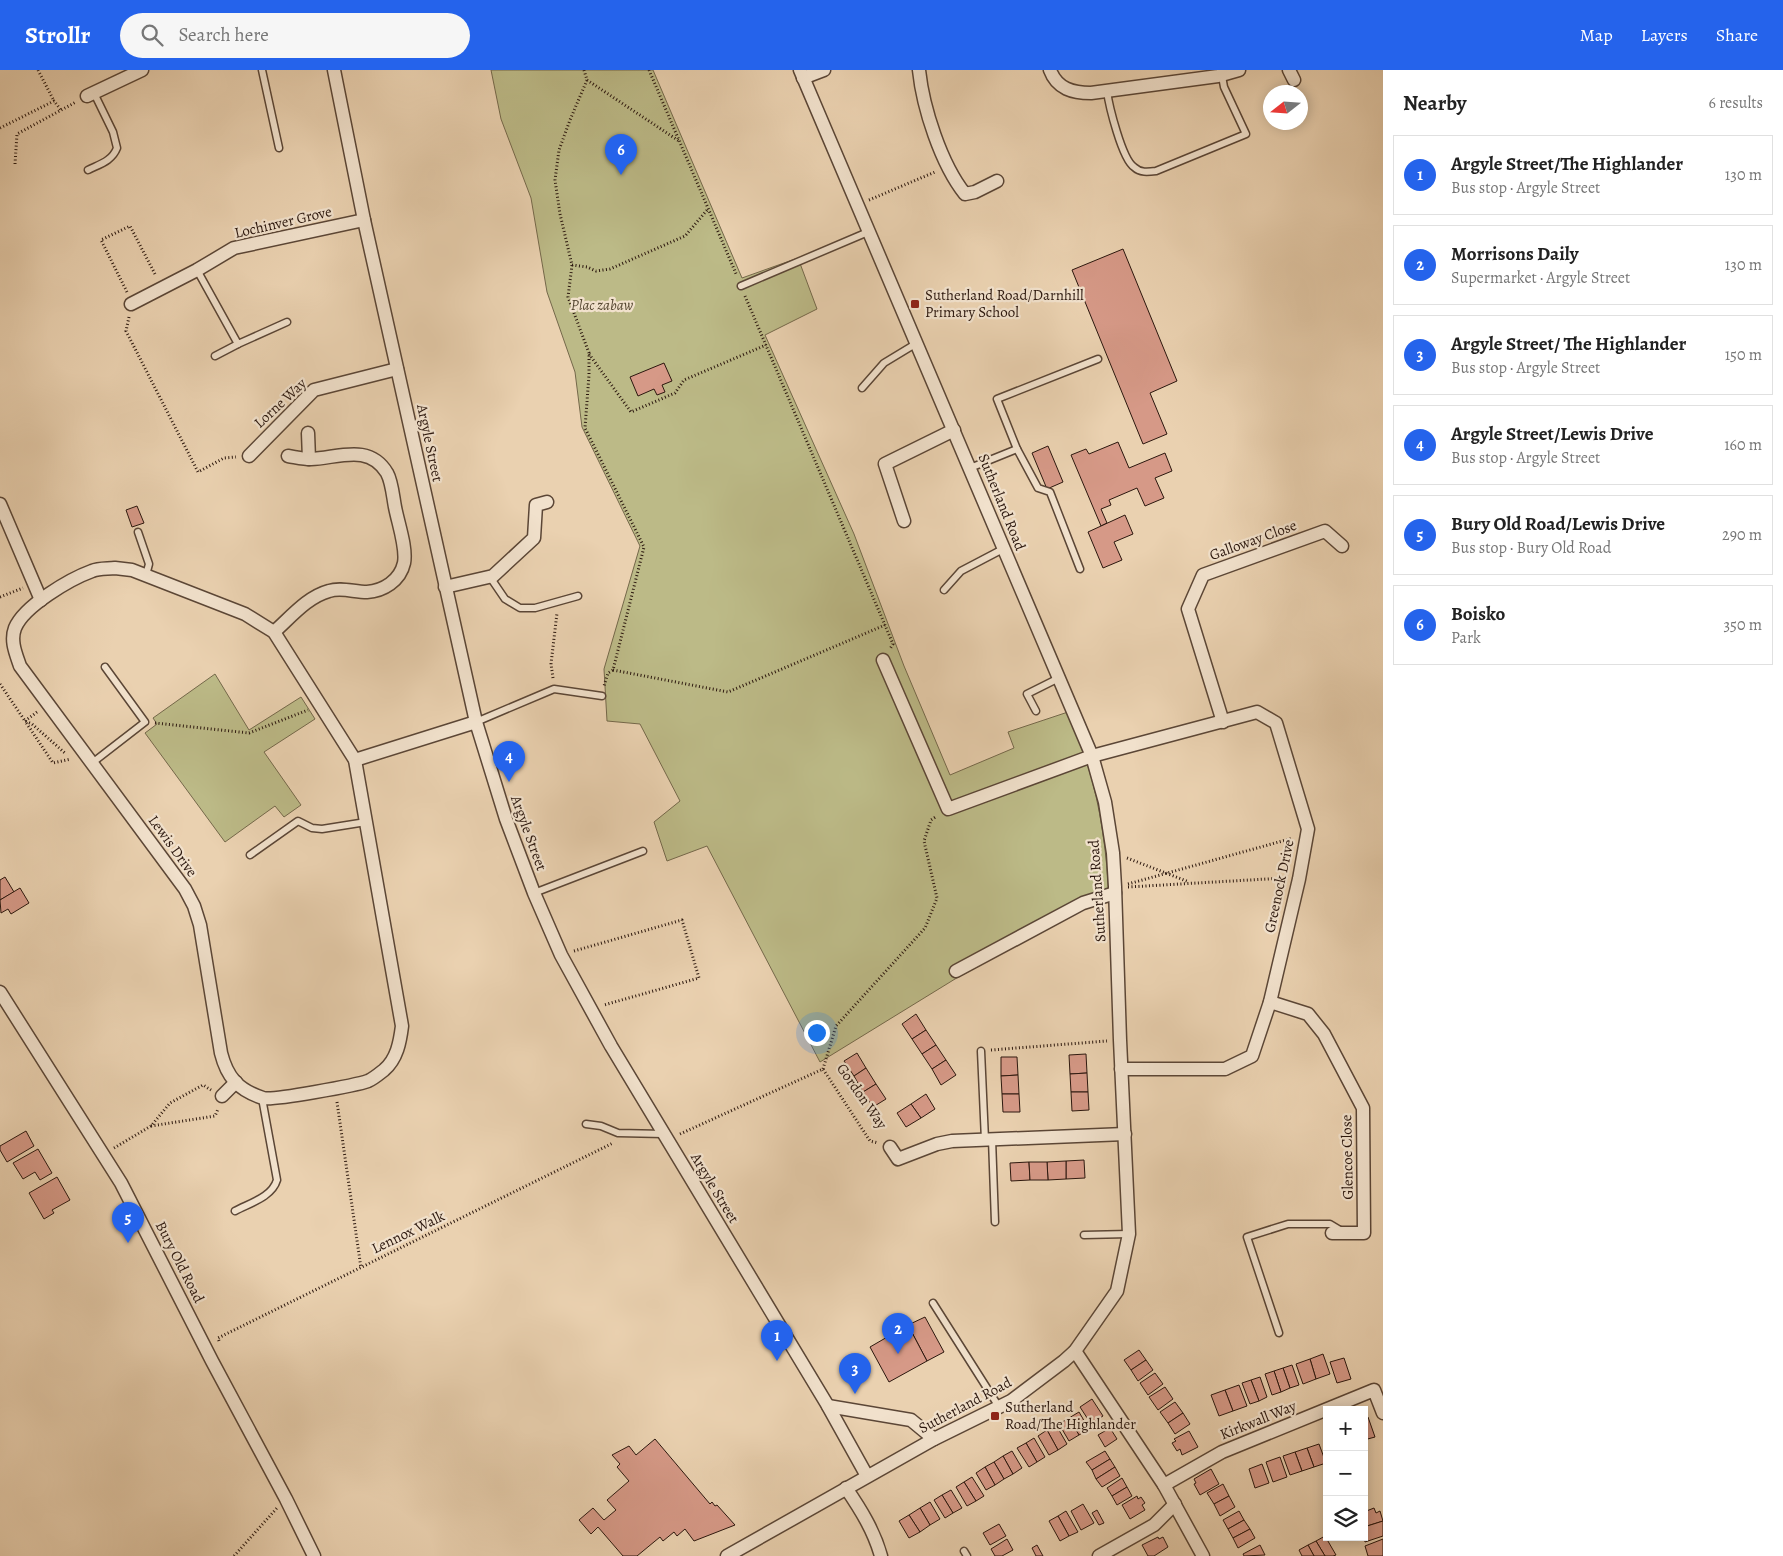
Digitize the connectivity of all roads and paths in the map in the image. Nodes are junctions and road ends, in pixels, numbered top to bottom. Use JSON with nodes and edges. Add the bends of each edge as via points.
{"nodes":[{"id":1,"x":38,"y":70,"type":"edge"},
{"id":2,"x":142,"y":70,"type":"edge"},
{"id":3,"x":262,"y":70,"type":"edge"},
{"id":4,"x":334,"y":70,"type":"edge"},
{"id":5,"x":584,"y":70,"type":"edge"},
{"id":6,"x":649,"y":70,"type":"edge"},
{"id":7,"x":824,"y":70,"type":"edge"},
{"id":8,"x":920,"y":70,"type":"edge"},
{"id":9,"x":1050,"y":70,"type":"edge"},
{"id":10,"x":1239,"y":70,"type":"edge"},
{"id":11,"x":801,"y":74,"type":"edge"},
{"id":12,"x":1222,"y":76,"type":"junction"},
{"id":13,"x":587,"y":80,"type":"junction"},
{"id":14,"x":1108,"y":91,"type":"junction"},
{"id":15,"x":90,"y":95,"type":"junction"},
{"id":16,"x":54,"y":101,"type":"junction"},
{"id":17,"x":61,"y":110,"type":"junction"},
{"id":18,"x":0,"y":128,"type":"edge"},
{"id":19,"x":679,"y":141,"type":"junction"},
{"id":20,"x":278,"y":148,"type":"dead end"},
{"id":21,"x":15,"y":164,"type":"dead end"},
{"id":22,"x":948,"y":166,"type":"junction"},
{"id":23,"x":88,"y":170,"type":"dead end"},
{"id":24,"x":997,"y":181,"type":"dead end"},
{"id":25,"x":857,"y":205,"type":"junction"},
{"id":26,"x":708,"y":209,"type":"junction"},
{"id":27,"x":364,"y":220,"type":"junction"},
{"id":28,"x":868,"y":232,"type":"junction"},
{"id":29,"x":572,"y":265,"type":"junction"},
{"id":30,"x":198,"y":270,"type":"junction"},
{"id":31,"x":741,"y":286,"type":"junction"},
{"id":32,"x":162,"y":288,"type":"junction"},
{"id":33,"x":131,"y":304,"type":"junction"},
{"id":34,"x":287,"y":322,"type":"dead end"},
{"id":35,"x":917,"y":343,"type":"junction"},
{"id":36,"x":238,"y":344,"type":"junction"},
{"id":37,"x":766,"y":345,"type":"junction"},
{"id":38,"x":589,"y":353,"type":"junction"},
{"id":39,"x":215,"y":356,"type":"dead end"},
{"id":40,"x":1098,"y":359,"type":"dead end"},
{"id":41,"x":397,"y":369,"type":"junction"},
{"id":42,"x":862,"y":388,"type":"dead end"},
{"id":43,"x":954,"y":430,"type":"junction"},
{"id":44,"x":308,"y":433,"type":"dead end"},
{"id":45,"x":1017,"y":449,"type":"junction"},
{"id":46,"x":249,"y":456,"type":"joint"},
{"id":47,"x":288,"y":456,"type":"dead end"},
{"id":48,"x":309,"y":459,"type":"junction"},
{"id":49,"x":970,"y":468,"type":"junction"},
{"id":50,"x":547,"y":502,"type":"dead end"},
{"id":51,"x":0,"y":504,"type":"edge"},
{"id":52,"x":904,"y":521,"type":"dead end"},
{"id":53,"x":138,"y":532,"type":"dead end"},
{"id":54,"x":1342,"y":546,"type":"dead end"},
{"id":55,"x":1003,"y":548,"type":"junction"},
{"id":56,"x":1080,"y":570,"type":"dead end"},
{"id":57,"x":146,"y":575,"type":"junction"},
{"id":58,"x":490,"y":577,"type":"junction"},
{"id":59,"x":34,"y":583,"type":"junction"},
{"id":60,"x":445,"y":587,"type":"junction"},
{"id":61,"x":944,"y":590,"type":"dead end"},
{"id":62,"x":578,"y":596,"type":"dead end"},
{"id":63,"x":0,"y":597,"type":"edge"},
{"id":64,"x":41,"y":600,"type":"junction"},
{"id":65,"x":559,"y":601,"type":"junction"},
{"id":66,"x":884,"y":625,"type":"junction"},
{"id":67,"x":274,"y":632,"type":"junction"},
{"id":68,"x":884,"y":660,"type":"joint"},
{"id":69,"x":106,"y":667,"type":"dead end"},
{"id":70,"x":613,"y":670,"type":"junction"},
{"id":71,"x":1059,"y":678,"type":"junction"},
{"id":72,"x":0,"y":684,"type":"edge"},
{"id":73,"x":554,"y":689,"type":"junction"},
{"id":74,"x":602,"y":696,"type":"joint"},
{"id":75,"x":320,"y":704,"type":"junction"},
{"id":76,"x":1036,"y":711,"type":"dead end"},
{"id":77,"x":25,"y":721,"type":"junction"},
{"id":78,"x":145,"y":722,"type":"junction"},
{"id":79,"x":476,"y":722,"type":"junction"},
{"id":80,"x":1223,"y":722,"type":"junction"},
{"id":81,"x":82,"y":750,"type":"junction"},
{"id":82,"x":1092,"y":756,"type":"junction"},
{"id":83,"x":71,"y":759,"type":"junction"},
{"id":84,"x":356,"y":760,"type":"junction"},
{"id":85,"x":92,"y":763,"type":"junction"},
{"id":86,"x":948,"y":809,"type":"junction"},
{"id":87,"x":366,"y":822,"type":"junction"},
{"id":88,"x":1307,"y":834,"type":"junction"},
{"id":89,"x":643,"y":851,"type":"dead end"},
{"id":90,"x":1113,"y":852,"type":"junction"},
{"id":91,"x":250,"y":855,"type":"dead end"},
{"id":92,"x":1167,"y":874,"type":"junction"},
{"id":93,"x":1299,"y":878,"type":"junction"},
{"id":94,"x":1191,"y":884,"type":"junction"},
{"id":95,"x":1115,"y":890,"type":"junction"},
{"id":96,"x":534,"y":893,"type":"junction"},
{"id":97,"x":561,"y":955,"type":"junction"},
{"id":98,"x":956,"y":972,"type":"dead end"},
{"id":99,"x":0,"y":992,"type":"edge"},
{"id":100,"x":1270,"y":1002,"type":"junction"},
{"id":101,"x":591,"y":1010,"type":"junction"},
{"id":102,"x":1120,"y":1040,"type":"junction"},
{"id":103,"x":981,"y":1051,"type":"joint"},
{"id":104,"x":823,"y":1069,"type":"junction"},
{"id":105,"x":1121,"y":1069,"type":"junction"},
{"id":106,"x":236,"y":1082,"type":"junction"},
{"id":107,"x":335,"y":1088,"type":"junction"},
{"id":108,"x":222,"y":1096,"type":"junction"},
{"id":109,"x":262,"y":1098,"type":"junction"},
{"id":110,"x":586,"y":1124,"type":"dead end"},
{"id":111,"x":151,"y":1126,"type":"junction"},
{"id":112,"x":1125,"y":1134,"type":"junction"},
{"id":113,"x":665,"y":1137,"type":"junction"},
{"id":114,"x":989,"y":1139,"type":"junction"},
{"id":115,"x":607,"y":1146,"type":"dead end"},
{"id":116,"x":890,"y":1147,"type":"joint"},
{"id":117,"x":103,"y":1155,"type":"junction"},
{"id":118,"x":235,"y":1211,"type":"dead end"},
{"id":119,"x":995,"y":1222,"type":"dead end"},
{"id":120,"x":1338,"y":1233,"type":"joint"},
{"id":121,"x":1129,"y":1234,"type":"junction"},
{"id":122,"x":1084,"y":1235,"type":"dead end"},
{"id":123,"x":361,"y":1268,"type":"junction"},
{"id":124,"x":933,"y":1302,"type":"dead end"},
{"id":125,"x":1279,"y":1333,"type":"dead end"},
{"id":126,"x":218,"y":1338,"type":"dead end"},
{"id":127,"x":1075,"y":1351,"type":"junction"},
{"id":128,"x":828,"y":1406,"type":"junction"},
{"id":129,"x":999,"y":1407,"type":"junction"},
{"id":130,"x":1383,"y":1413,"type":"edge"},
{"id":131,"x":934,"y":1439,"type":"junction"},
{"id":132,"x":867,"y":1476,"type":"junction"},
{"id":133,"x":1164,"y":1485,"type":"junction"},
{"id":134,"x":846,"y":1488,"type":"junction"},
{"id":135,"x":286,"y":1499,"type":"junction"},
{"id":136,"x":1175,"y":1504,"type":"junction"},
{"id":137,"x":234,"y":1556,"type":"edge"},
{"id":138,"x":314,"y":1556,"type":"edge"},
{"id":139,"x":727,"y":1556,"type":"edge"},
{"id":140,"x":881,"y":1556,"type":"edge"},
{"id":141,"x":1099,"y":1556,"type":"edge"},
{"id":142,"x":1203,"y":1556,"type":"edge"}],
"edges":[{"from":1,"to":16,"type":"path"},
{"from":2,"to":15,"type":"street"},
{"from":3,"to":20,"type":"lane"},
{"from":4,"to":27,"type":"street","name":"Argyle Street"},
{"from":5,"to":13,"type":"path"},
{"from":6,"to":19,"type":"path"},
{"from":7,"to":11,"type":"street"},
{"from":8,"to":22,"type":"street","via":[[926,113]]},
{"from":9,"to":14,"type":"street","via":[[1053,77],[1075,93]]},
{"from":10,"to":12,"type":"street"},
{"from":11,"to":25,"type":"street","name":"Sutherland Road"},
{"from":12,"to":14,"type":"street"},
{"from":12,"to":14,"type":"lane","via":[[1246,134],[1156,171],[1144,172],[1127,161]]},
{"from":13,"to":19,"type":"path"},
{"from":13,"to":29,"type":"path","via":[[559,150],[556,180]]},
{"from":15,"to":17,"type":"path"},
{"from":15,"to":23,"type":"lane","via":[[112,132],[117,148],[107,161]]},
{"from":16,"to":17,"type":"path"},
{"from":16,"to":18,"type":"path"},
{"from":17,"to":21,"type":"path","via":[[17,134]]},
{"from":19,"to":26,"type":"path"},
{"from":22,"to":24,"type":"street","via":[[965,194]]},
{"from":22,"to":25,"type":"path"},
{"from":25,"to":28,"type":"street","name":"Sutherland Road"},
{"from":26,"to":29,"type":"path","via":[[685,236],[610,269],[596,271]]},
{"from":26,"to":31,"type":"path"},
{"from":27,"to":30,"type":"street","name":"Lochinver Grove","via":[[234,248]]},
{"from":27,"to":41,"type":"street","name":"Argyle Street"},
{"from":28,"to":31,"type":"lane"},
{"from":28,"to":35,"type":"street","name":"Sutherland Road"},
{"from":29,"to":38,"type":"path","via":[[568,297]]},
{"from":30,"to":32,"type":"street","name":"Lochinver Grove"},
{"from":30,"to":36,"type":"lane"},
{"from":31,"to":37,"type":"path"},
{"from":32,"to":33,"type":"street","name":"Lochinver Grove"},
{"from":32,"to":33,"type":"path","via":[[130,226],[101,240]]},
{"from":33,"to":46,"type":"path","via":[[126,332],[198,472],[224,458]]},
{"from":34,"to":36,"type":"lane"},
{"from":35,"to":42,"type":"lane","via":[[884,363]]},
{"from":35,"to":43,"type":"street","name":"Sutherland Road"},
{"from":36,"to":39,"type":"lane"},
{"from":37,"to":38,"type":"path","via":[[684,380],[675,393],[631,412]]},
{"from":37,"to":66,"type":"path"},
{"from":38,"to":70,"type":"path","via":[[585,428],[644,547]]},
{"from":40,"to":45,"type":"lane","via":[[997,399]]},
{"from":41,"to":46,"type":"street","name":"Lorne Way","via":[[314,390]]},
{"from":41,"to":60,"type":"street","name":"Argyle Street"},
{"from":43,"to":49,"type":"street","name":"Sutherland Road"},
{"from":43,"to":52,"type":"street","via":[[885,464]]},
{"from":44,"to":48,"type":"street"},
{"from":45,"to":49,"type":"lane"},
{"from":45,"to":56,"type":"lane","via":[[1038,488],[1050,492]]},
{"from":47,"to":48,"type":"street"},
{"from":48,"to":67,"type":"street","via":[[350,453],[378,462],[388,474],[403,542],[404,563],[392,583],[383,589],[329,591],[312,598]]},
{"from":49,"to":55,"type":"street","name":"Sutherland Road"},
{"from":50,"to":58,"type":"street","via":[[536,505],[534,538]]},
{"from":51,"to":59,"type":"street"},
{"from":53,"to":57,"type":"lane","via":[[149,564]]},
{"from":54,"to":80,"type":"street","name":"Galloway Close","via":[[1326,531],[1203,576],[1188,609]]},
{"from":55,"to":61,"type":"lane","via":[[961,571]]},
{"from":55,"to":71,"type":"street","name":"Sutherland Road"},
{"from":57,"to":64,"type":"street","name":"Lewis Drive","via":[[115,568],[94,570]]},
{"from":57,"to":67,"type":"street","name":"Lewis Drive","via":[[245,614]]},
{"from":58,"to":60,"type":"street"},
{"from":58,"to":65,"type":"lane","via":[[505,599],[520,608],[536,608]]},
{"from":59,"to":63,"type":"path"},
{"from":59,"to":64,"type":"street"},
{"from":60,"to":79,"type":"street","name":"Argyle Street"},
{"from":62,"to":65,"type":"lane"},
{"from":64,"to":81,"type":"street","name":"Lewis Drive","via":[[15,629],[13,646],[20,666]]},
{"from":65,"to":73,"type":"path","via":[[551,664]]},
{"from":66,"to":68,"type":"path","via":[[893,644]]},
{"from":66,"to":70,"type":"path","via":[[728,692]]},
{"from":67,"to":75,"type":"street","name":"Lewis Drive"},
{"from":68,"to":86,"type":"street"},
{"from":69,"to":78,"type":"lane"},
{"from":70,"to":74,"type":"path","via":[[608,673]]},
{"from":71,"to":76,"type":"lane","via":[[1027,694]]},
{"from":71,"to":82,"type":"street","name":"Sutherland Road"},
{"from":72,"to":77,"type":"path"},
{"from":73,"to":74,"type":"lane"},
{"from":73,"to":79,"type":"lane"},
{"from":75,"to":78,"type":"path","via":[[249,733]]},
{"from":75,"to":84,"type":"street","name":"Lewis Drive"},
{"from":77,"to":83,"type":"path"},
{"from":77,"to":83,"type":"path","via":[[53,763]]},
{"from":78,"to":85,"type":"lane"},
{"from":79,"to":84,"type":"street"},
{"from":79,"to":96,"type":"street","name":"Argyle Street"},
{"from":80,"to":82,"type":"street","name":"Greenock Drive"},
{"from":80,"to":88,"type":"street","name":"Greenock Drive","via":[[1257,712],[1276,723]]},
{"from":81,"to":83,"type":"path"},
{"from":81,"to":85,"type":"street","name":"Lewis Drive"},
{"from":82,"to":86,"type":"street","name":"Greenock Drive"},
{"from":82,"to":90,"type":"street","name":"Sutherland Road","via":[[1105,802]]},
{"from":84,"to":87,"type":"street","name":"Lewis Drive"},
{"from":85,"to":106,"type":"street","name":"Lewis Drive","via":[[185,889],[194,906],[221,1053],[225,1069]]},
{"from":86,"to":104,"type":"path","via":[[931,820],[924,841],[937,898],[925,928],[836,1026]]},
{"from":87,"to":91,"type":"lane","via":[[322,829],[298,821]]},
{"from":87,"to":107,"type":"street","name":"Lewis Drive","via":[[402,1026],[396,1054],[385,1069],[368,1081]]},
{"from":88,"to":92,"type":"path"},
{"from":88,"to":93,"type":"street","name":"Greenock Drive"},
{"from":89,"to":96,"type":"lane"},
{"from":90,"to":92,"type":"path"},
{"from":90,"to":95,"type":"street","name":"Sutherland Road"},
{"from":92,"to":94,"type":"path"},
{"from":92,"to":95,"type":"path"},
{"from":93,"to":94,"type":"path"},
{"from":93,"to":100,"type":"street","name":"Greenock Drive"},
{"from":94,"to":95,"type":"path"},
{"from":95,"to":98,"type":"street","via":[[1083,903]]},
{"from":95,"to":102,"type":"street","name":"Sutherland Road"},
{"from":96,"to":97,"type":"street","name":"Argyle Street"},
{"from":97,"to":101,"type":"street","name":"Argyle Street"},
{"from":97,"to":101,"type":"path","via":[[682,920],[699,978]]},
{"from":99,"to":117,"type":"street","name":"Bury Old Road"},
{"from":100,"to":105,"type":"street","name":"Greenock Drive","via":[[1252,1056],[1225,1068]]},
{"from":100,"to":120,"type":"street","name":"Glencoe Close","via":[[1308,1014],[1324,1034],[1363,1108],[1364,1233]]},
{"from":101,"to":113,"type":"street","name":"Argyle Street"},
{"from":102,"to":103,"type":"path"},
{"from":102,"to":105,"type":"street","name":"Sutherland Road"},
{"from":103,"to":114,"type":"lane"},
{"from":104,"to":113,"type":"path","name":"Gordon Way"},
{"from":104,"to":116,"type":"path","name":"Gordon Way","via":[[870,1141]]},
{"from":105,"to":112,"type":"street","name":"Sutherland Road"},
{"from":106,"to":108,"type":"street"},
{"from":106,"to":109,"type":"street","name":"Lewis Drive"},
{"from":107,"to":109,"type":"street","name":"Lewis Drive"},
{"from":107,"to":123,"type":"path"},
{"from":108,"to":111,"type":"path","via":[[216,1116]]},
{"from":108,"to":111,"type":"path","via":[[203,1085],[170,1104]]},
{"from":109,"to":118,"type":"lane","via":[[277,1180],[268,1193]]},
{"from":110,"to":113,"type":"lane","via":[[618,1133]]},
{"from":111,"to":117,"type":"path"},
{"from":112,"to":114,"type":"street","name":"Gordon Way"},
{"from":112,"to":121,"type":"street","name":"Sutherland Road"},
{"from":113,"to":128,"type":"street","name":"Argyle Street"},
{"from":114,"to":116,"type":"street","name":"Gordon Way","via":[[937,1144],[898,1159]]},
{"from":114,"to":119,"type":"lane"},
{"from":115,"to":123,"type":"path","name":"Lennox Walk"},
{"from":117,"to":135,"type":"street","name":"Bury Old Road","via":[[121,1183]]},
{"from":120,"to":125,"type":"lane","via":[[1330,1224],[1288,1224],[1247,1237]]},
{"from":121,"to":122,"type":"lane"},
{"from":121,"to":127,"type":"street","name":"Sutherland Road","via":[[1117,1292]]},
{"from":123,"to":126,"type":"path","name":"Lennox Walk"},
{"from":124,"to":129,"type":"lane"},
{"from":127,"to":129,"type":"street","name":"Sutherland Road"},
{"from":127,"to":133,"type":"street"},
{"from":128,"to":131,"type":"street","via":[[911,1420]]},
{"from":128,"to":132,"type":"street","name":"Argyle Street"},
{"from":129,"to":131,"type":"street","name":"Sutherland Road"},
{"from":130,"to":133,"type":"street","name":"Kirkwall Way","via":[[1374,1390],[1222,1452]]},
{"from":131,"to":132,"type":"street","name":"Sutherland Road"},
{"from":132,"to":134,"type":"street","name":"Sutherland Road"},
{"from":133,"to":136,"type":"street"},
{"from":134,"to":139,"type":"street","name":"Sutherland Road"},
{"from":134,"to":140,"type":"street","via":[[877,1540]]},
{"from":135,"to":137,"type":"path"},
{"from":135,"to":138,"type":"street","name":"Bury Old Road"},
{"from":136,"to":141,"type":"street","via":[[1154,1525]]},
{"from":136,"to":142,"type":"street"}]}
